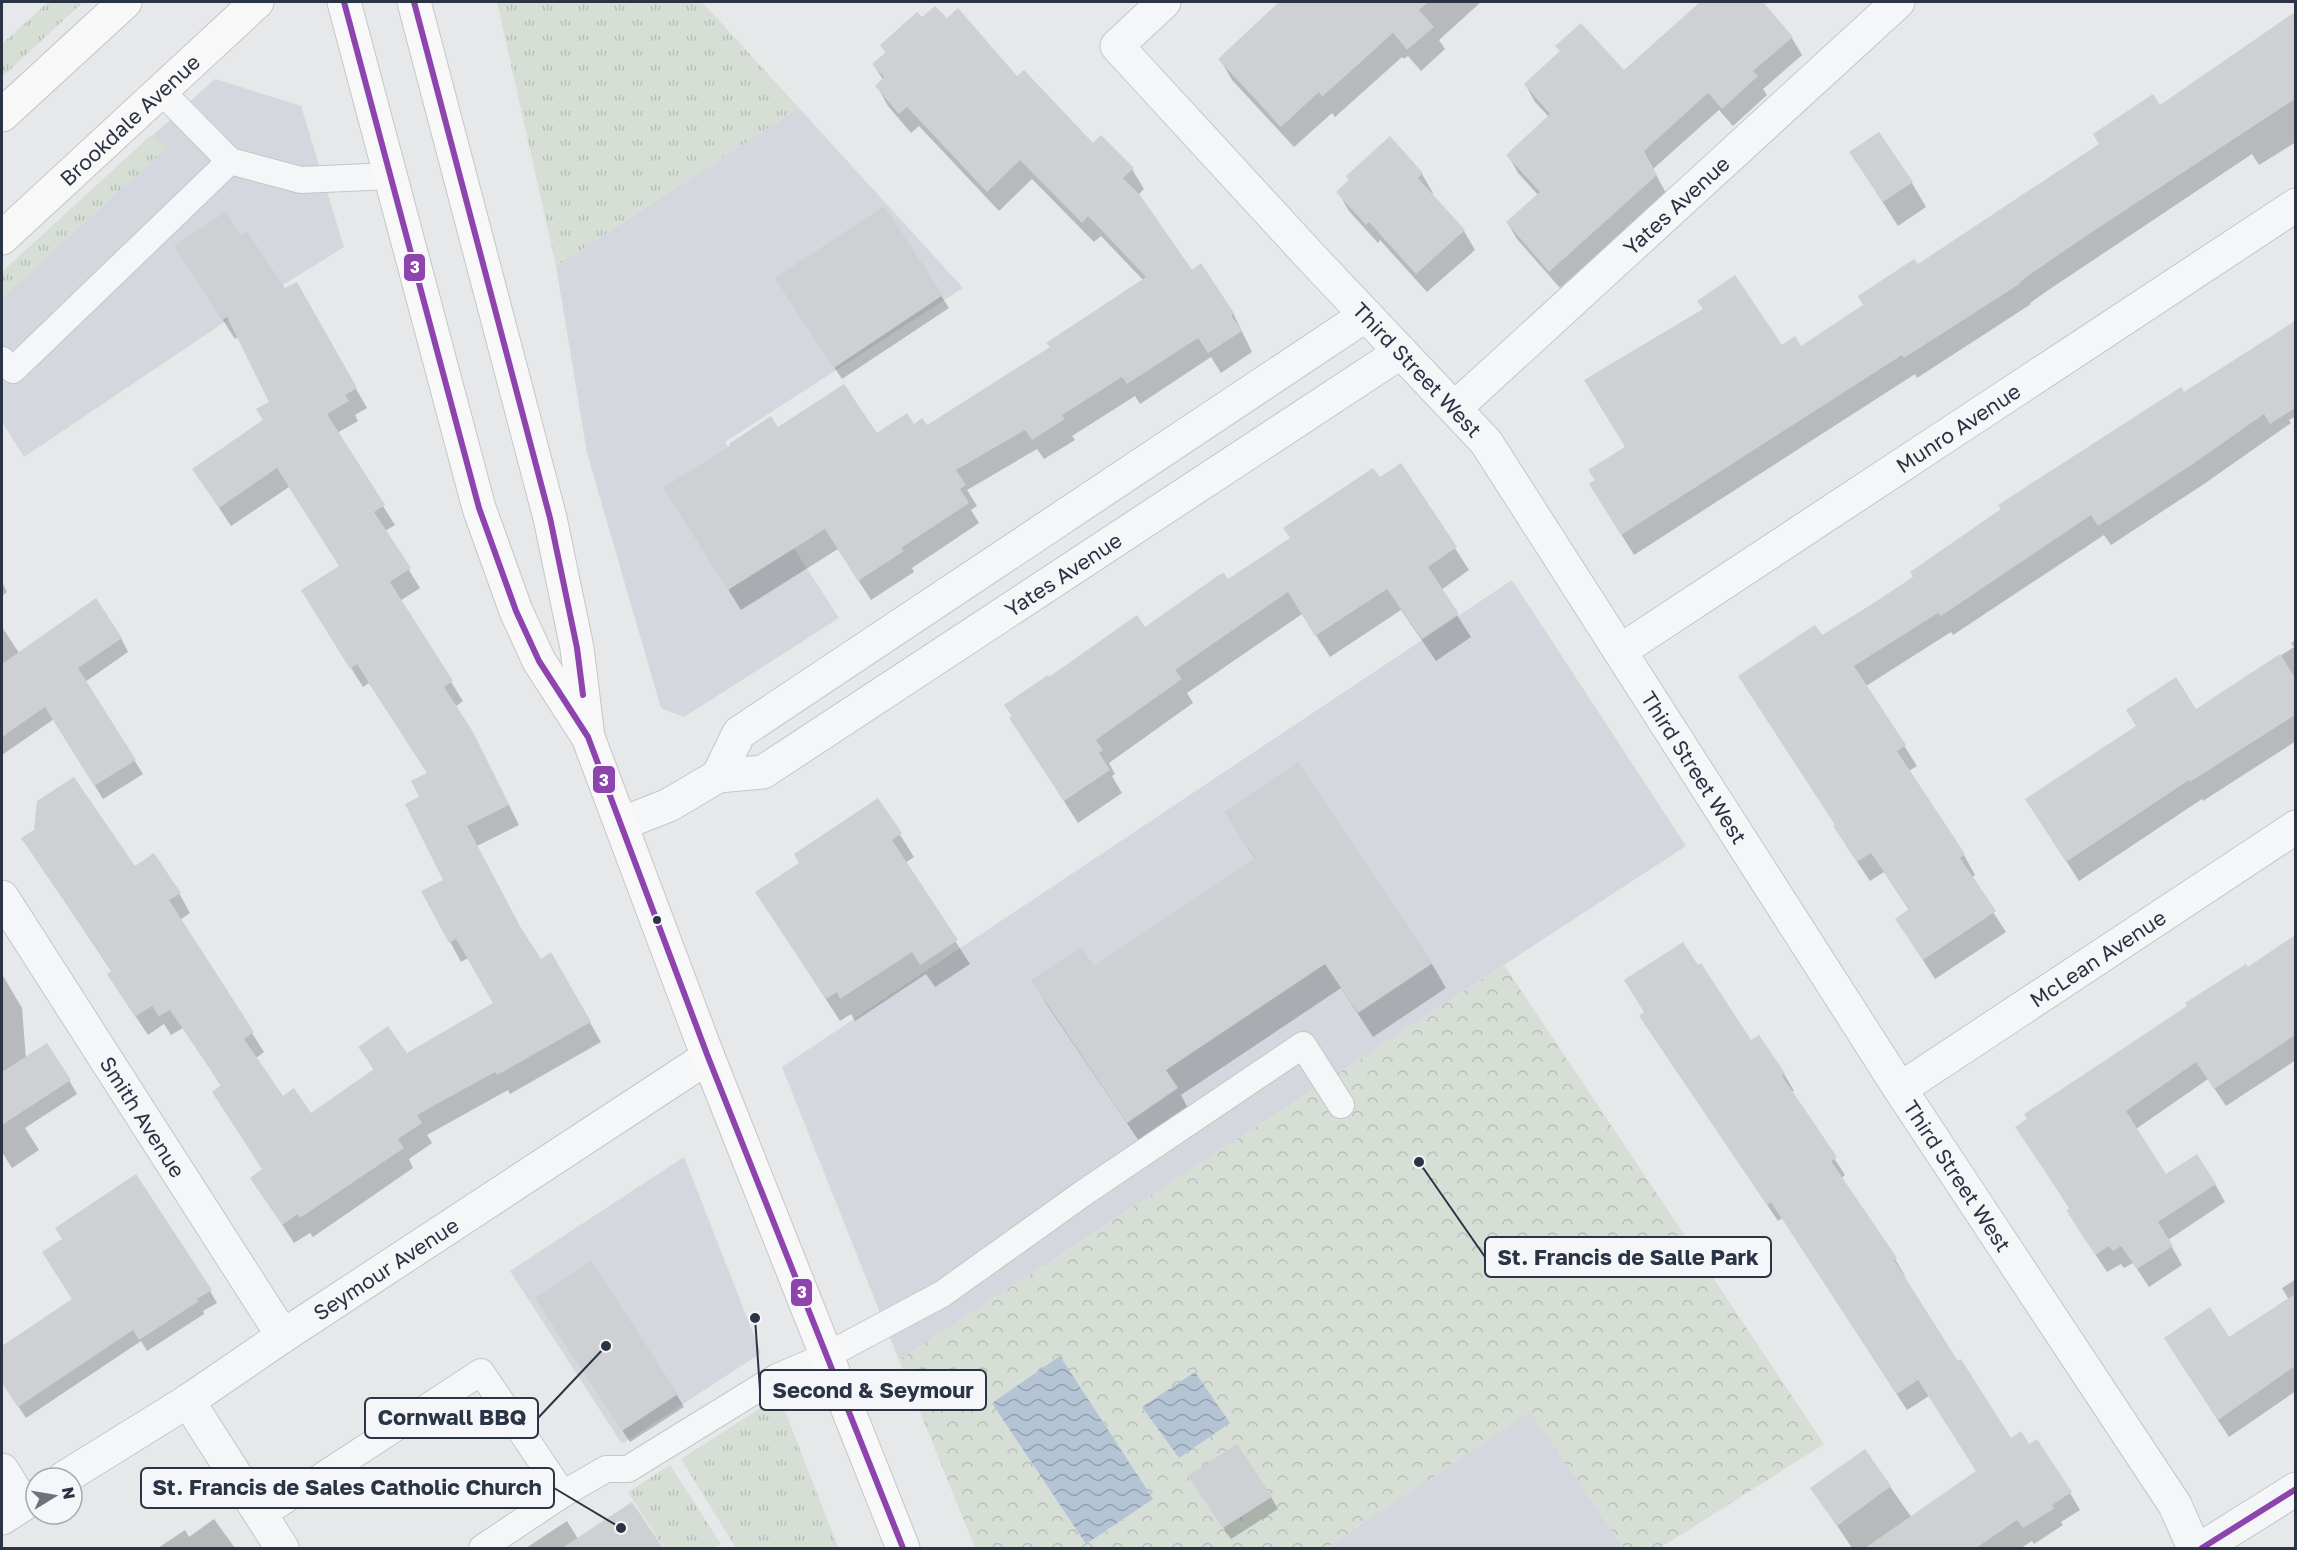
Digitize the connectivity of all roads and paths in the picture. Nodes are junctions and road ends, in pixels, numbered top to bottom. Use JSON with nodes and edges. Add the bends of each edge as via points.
{"nodes":[{"id":1,"x":124,"y":2,"type":"edge"},
{"id":2,"x":257,"y":2,"type":"edge"},
{"id":3,"x":344,"y":2,"type":"edge"},
{"id":4,"x":414,"y":2,"type":"edge"},
{"id":5,"x":1164,"y":2,"type":"edge"},
{"id":6,"x":1898,"y":2,"type":"edge"},
{"id":7,"x":161,"y":91,"type":"junction"},
{"id":8,"x":2,"y":115,"type":"edge"},
{"id":9,"x":230,"y":161,"type":"junction"},
{"id":10,"x":390,"y":176,"type":"junction"},
{"id":11,"x":2295,"y":205,"type":"edge"},
{"id":12,"x":2,"y":238,"type":"edge"},
{"id":13,"x":1366,"y":315,"type":"junction"},
{"id":14,"x":1401,"y":352,"type":"junction"},
{"id":15,"x":2,"y":360,"type":"edge"},
{"id":16,"x":1455,"y":408,"type":"junction"},
{"id":17,"x":1190,"y":433,"type":"junction"},
{"id":18,"x":1218,"y":473,"type":"junction"},
{"id":19,"x":948,"y":594,"type":"junction"},
{"id":20,"x":975,"y":633,"type":"junction"},
{"id":21,"x":1620,"y":651,"type":"junction"},
{"id":22,"x":588,"y":737,"type":"junction"},
{"id":23,"x":718,"y":776,"type":"junction"},
{"id":24,"x":621,"y":824,"type":"junction"},
{"id":25,"x":2295,"y":827,"type":"edge"},
{"id":26,"x":2,"y":897,"type":"edge"},
{"id":27,"x":708,"y":1058,"type":"junction"},
{"id":28,"x":1900,"y":1089,"type":"junction"},
{"id":29,"x":1341,"y":1105,"type":"dead end"},
{"id":30,"x":283,"y":1336,"type":"junction"},
{"id":31,"x":826,"y":1356,"type":"junction"},
{"id":32,"x":188,"y":1401,"type":"junction"},
{"id":33,"x":83,"y":1466,"type":"edge"},
{"id":34,"x":2,"y":1470,"type":"edge"},
{"id":35,"x":2295,"y":1489,"type":"edge"},
{"id":36,"x":563,"y":1494,"type":"junction"},
{"id":37,"x":20,"y":1506,"type":"edge"},
{"id":38,"x":261,"y":1516,"type":"junction"},
{"id":39,"x":282,"y":1548,"type":"edge"},
{"id":40,"x":482,"y":1548,"type":"edge"},
{"id":41,"x":903,"y":1548,"type":"edge"},
{"id":42,"x":2194,"y":1548,"type":"edge"},
{"id":43,"x":2202,"y":1548,"type":"edge"}],
"edges":[{"from":1,"to":8,"type":"main road"},
{"from":2,"to":7,"type":"main road","name":"Brookdale Avenue"},
{"from":3,"to":10,"type":"main road"},
{"from":4,"to":22,"type":"main road","via":[[550,518],[577,648]]},
{"from":5,"to":13,"type":"street","name":"Third Street West","via":[[1117,46]]},
{"from":6,"to":16,"type":"street","name":"Yates Avenue"},
{"from":7,"to":9,"type":"lane"},
{"from":7,"to":12,"type":"main road","name":"Brookdale Avenue"},
{"from":9,"to":10,"type":"lane","via":[[301,180]]},
{"from":9,"to":15,"type":"lane","via":[[13,370]]},
{"from":10,"to":22,"type":"main road","via":[[479,508],[516,611],[535,651]]},
{"from":11,"to":21,"type":"street","name":"Munro Avenue"},
{"from":13,"to":14,"type":"street","name":"Third Street West"},
{"from":13,"to":17,"type":"street"},
{"from":14,"to":16,"type":"street","name":"Third Street West"},
{"from":14,"to":18,"type":"street","name":"Yates Avenue"},
{"from":16,"to":21,"type":"street","name":"Third Street West","via":[[1486,442]]},
{"from":17,"to":18,"type":"street"},
{"from":17,"to":19,"type":"street"},
{"from":18,"to":20,"type":"street","name":"Yates Avenue"},
{"from":19,"to":20,"type":"street"},
{"from":19,"to":23,"type":"street","via":[[739,733]]},
{"from":20,"to":23,"type":"street","name":"Yates Avenue","via":[[763,772]]},
{"from":21,"to":28,"type":"street","name":"Third Street West"},
{"from":22,"to":24,"type":"main road"},
{"from":23,"to":24,"type":"street","name":"Yates Avenue","via":[[669,805]]},
{"from":24,"to":27,"type":"main road"},
{"from":25,"to":28,"type":"street","name":"McLean Avenue"},
{"from":26,"to":30,"type":"street","name":"Smith Avenue"},
{"from":27,"to":30,"type":"street","name":"Seymour Avenue"},
{"from":27,"to":31,"type":"main road"},
{"from":28,"to":42,"type":"street","name":"Third Street West","via":[[2175,1505]]},
{"from":29,"to":31,"type":"lane","via":[[1303,1045],[942,1294]]},
{"from":30,"to":32,"type":"street","name":"Seymour Avenue"},
{"from":31,"to":36,"type":"lane","via":[[777,1377],[628,1469],[606,1469]]},
{"from":31,"to":41,"type":"main road"},
{"from":32,"to":33,"type":"street","name":"Seymour Avenue"},
{"from":32,"to":38,"type":"street"},
{"from":34,"to":37,"type":"street"},
{"from":35,"to":43,"type":"street"},
{"from":36,"to":38,"type":"lane","via":[[481,1372]]},
{"from":36,"to":40,"type":"lane"},
{"from":38,"to":39,"type":"street"}]}
